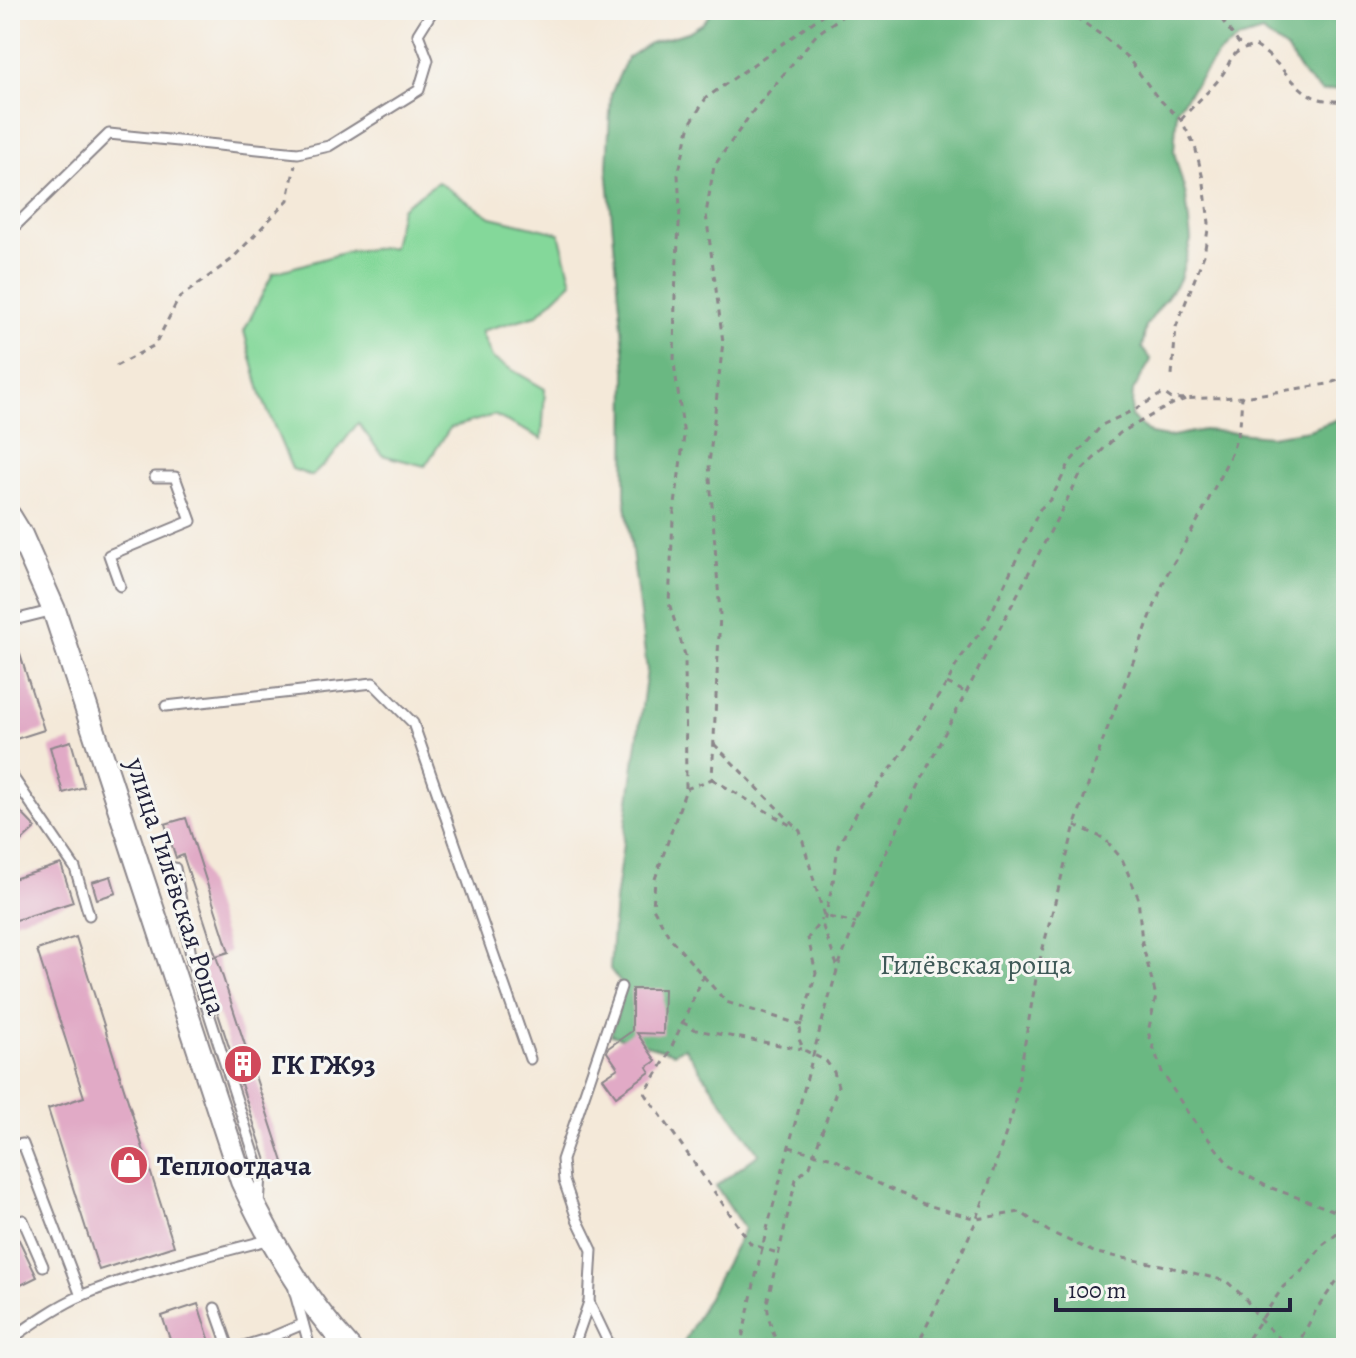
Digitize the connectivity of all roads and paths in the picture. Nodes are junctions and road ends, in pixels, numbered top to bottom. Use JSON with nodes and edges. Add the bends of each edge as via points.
{"nodes":[{"id":1,"x":433,"y":10,"type":"edge"},
{"id":2,"x":830,"y":10,"type":"edge"},
{"id":3,"x":854,"y":10,"type":"edge"},
{"id":4,"x":1066,"y":10,"type":"edge"},
{"id":5,"x":1215,"y":10,"type":"edge"},
{"id":6,"x":1242,"y":48,"type":"junction"},
{"id":7,"x":1346,"y":102,"type":"edge"},
{"id":8,"x":1181,"y":120,"type":"junction"},
{"id":9,"x":298,"y":153,"type":"junction"},
{"id":10,"x":10,"y":231,"type":"edge"},
{"id":11,"x":116,"y":366,"type":"dead end"},
{"id":12,"x":1172,"y":375,"type":"dead end"},
{"id":13,"x":1346,"y":377,"type":"edge"},
{"id":14,"x":1242,"y":397,"type":"junction"},
{"id":15,"x":1186,"y":399,"type":"junction"},
{"id":16,"x":155,"y":477,"type":"dead end"},
{"id":17,"x":10,"y":517,"type":"edge"},
{"id":18,"x":120,"y":586,"type":"dead end"},
{"id":19,"x":54,"y":610,"type":"junction"},
{"id":20,"x":10,"y":621,"type":"edge"},
{"id":21,"x":947,"y":683,"type":"junction"},
{"id":22,"x":967,"y":693,"type":"junction"},
{"id":23,"x":166,"y":706,"type":"dead end"},
{"id":24,"x":714,"y":744,"type":"junction"},
{"id":25,"x":10,"y":773,"type":"edge"},
{"id":26,"x":712,"y":779,"type":"junction"},
{"id":27,"x":686,"y":789,"type":"junction"},
{"id":28,"x":1075,"y":825,"type":"junction"},
{"id":29,"x":800,"y":831,"type":"junction"},
{"id":30,"x":175,"y":868,"type":"dead end"},
{"id":31,"x":89,"y":915,"type":"dead end"},
{"id":32,"x":824,"y":916,"type":"junction"},
{"id":33,"x":856,"y":923,"type":"junction"},
{"id":34,"x":838,"y":967,"type":"junction"},
{"id":35,"x":704,"y":975,"type":"junction"},
{"id":36,"x":621,"y":987,"type":"dead end"},
{"id":37,"x":682,"y":1022,"type":"junction"},
{"id":38,"x":802,"y":1025,"type":"junction"},
{"id":39,"x":804,"y":1050,"type":"junction"},
{"id":40,"x":814,"y":1054,"type":"junction"},
{"id":41,"x":530,"y":1059,"type":"dead end"},
{"id":42,"x":10,"y":1146,"type":"edge"},
{"id":43,"x":789,"y":1147,"type":"junction"},
{"id":44,"x":814,"y":1153,"type":"junction"},
{"id":45,"x":1346,"y":1215,"type":"edge"},
{"id":46,"x":258,"y":1216,"type":"junction"},
{"id":47,"x":977,"y":1219,"type":"junction"},
{"id":48,"x":10,"y":1226,"type":"edge"},
{"id":49,"x":1346,"y":1227,"type":"edge"},
{"id":50,"x":271,"y":1239,"type":"junction"},
{"id":51,"x":762,"y":1248,"type":"junction"},
{"id":52,"x":780,"y":1254,"type":"junction"},
{"id":53,"x":286,"y":1264,"type":"junction"},
{"id":54,"x":43,"y":1266,"type":"dead end"},
{"id":55,"x":1346,"y":1268,"type":"edge"},
{"id":56,"x":81,"y":1296,"type":"junction"},
{"id":57,"x":589,"y":1302,"type":"junction"},
{"id":58,"x":215,"y":1308,"type":"dead end"},
{"id":59,"x":1261,"y":1321,"type":"junction"},
{"id":60,"x":303,"y":1324,"type":"junction"},
{"id":61,"x":10,"y":1340,"type":"edge"},
{"id":62,"x":229,"y":1348,"type":"edge"},
{"id":63,"x":237,"y":1348,"type":"edge"},
{"id":64,"x":310,"y":1348,"type":"edge"},
{"id":65,"x":349,"y":1348,"type":"edge"},
{"id":66,"x":573,"y":1348,"type":"edge"},
{"id":67,"x":611,"y":1348,"type":"edge"},
{"id":68,"x":740,"y":1348,"type":"edge"},
{"id":69,"x":778,"y":1348,"type":"edge"},
{"id":70,"x":916,"y":1348,"type":"edge"},
{"id":71,"x":1242,"y":1348,"type":"edge"},
{"id":72,"x":1290,"y":1348,"type":"edge"},
{"id":73,"x":1296,"y":1348,"type":"edge"}],
"edges":[{"from":1,"to":9,"type":"lane","via":[[418,34],[428,60],[419,90],[329,146]]},
{"from":2,"to":27,"type":"path","via":[[706,98],[690,124],[678,175],[674,363],[684,436],[669,603],[685,655]]},
{"from":3,"to":24,"type":"path","via":[[817,34],[714,166],[706,214],[723,342],[709,464],[720,614]]},
{"from":4,"to":8,"type":"path","via":[[1128,58]]},
{"from":5,"to":6,"type":"path"},
{"from":6,"to":7,"type":"path","via":[[1255,46],[1269,54],[1316,98]]},
{"from":6,"to":8,"type":"path"},
{"from":8,"to":12,"type":"path","via":[[1195,146],[1209,223],[1204,255],[1176,327]]},
{"from":9,"to":10,"type":"lane","via":[[109,134]]},
{"from":9,"to":11,"type":"path","via":[[288,200],[231,260],[179,298],[155,345]]},
{"from":13,"to":14,"type":"path"},
{"from":14,"to":15,"type":"path"},
{"from":14,"to":28,"type":"path","via":[[1232,452],[1166,576]]},
{"from":15,"to":21,"type":"path","via":[[1163,393],[1102,425],[1070,462],[1028,532],[985,626]]},
{"from":15,"to":22,"type":"path","via":[[1120,433],[1083,469]]},
{"from":16,"to":18,"type":"lane","via":[[175,477],[191,521],[109,555]]},
{"from":17,"to":19,"type":"street","name":"улица Гилёвская Роща"},
{"from":19,"to":20,"type":"lane"},
{"from":19,"to":46,"type":"street","name":"улица Гилёвская Роща"},
{"from":21,"to":22,"type":"path"},
{"from":21,"to":32,"type":"path","via":[[838,846]]},
{"from":22,"to":33,"type":"path"},
{"from":23,"to":41,"type":"lane","via":[[373,683],[413,723]]},
{"from":24,"to":26,"type":"path"},
{"from":24,"to":29,"type":"path"},
{"from":25,"to":31,"type":"lane","via":[[75,868]]},
{"from":26,"to":27,"type":"path"},
{"from":26,"to":29,"type":"path"},
{"from":27,"to":35,"type":"path","via":[[655,879],[653,908],[670,938]]},
{"from":28,"to":45,"type":"path","via":[[1105,839],[1122,859],[1138,897],[1142,943],[1156,996],[1148,1032],[1162,1072],[1188,1113],[1230,1166],[1266,1186]]},
{"from":28,"to":47,"type":"path","via":[[1038,967],[1013,1112]]},
{"from":29,"to":32,"type":"path"},
{"from":30,"to":46,"type":"lane","via":[[192,961],[261,1175]]},
{"from":32,"to":33,"type":"path"},
{"from":32,"to":34,"type":"path"},
{"from":32,"to":38,"type":"path","via":[[808,938],[816,973]]},
{"from":33,"to":34,"type":"path"},
{"from":34,"to":40,"type":"path"},
{"from":35,"to":37,"type":"path"},
{"from":35,"to":38,"type":"path","via":[[726,1002]]},
{"from":36,"to":57,"type":"lane","via":[[562,1160],[564,1181],[592,1250]]},
{"from":37,"to":39,"type":"path","via":[[696,1030]]},
{"from":37,"to":51,"type":"path","via":[[645,1093],[751,1244]]},
{"from":38,"to":39,"type":"path","via":[[798,1037]]},
{"from":39,"to":40,"type":"path"},
{"from":40,"to":43,"type":"path"},
{"from":40,"to":44,"type":"path","via":[[826,1061],[838,1086]]},
{"from":42,"to":56,"type":"lane","via":[[23,1144]]},
{"from":43,"to":44,"type":"path"},
{"from":43,"to":51,"type":"path"},
{"from":44,"to":47,"type":"path","via":[[924,1204]]},
{"from":44,"to":52,"type":"path","via":[[810,1166],[796,1179]]},
{"from":46,"to":50,"type":"street","name":"улица Гилёвская Роща"},
{"from":47,"to":59,"type":"path","via":[[1020,1212],[1096,1253],[1226,1281]]},
{"from":47,"to":70,"type":"path"},
{"from":48,"to":54,"type":"lane","via":[[23,1220]]},
{"from":49,"to":59,"type":"path","via":[[1283,1287]]},
{"from":50,"to":53,"type":"street","name":"улица Гилёвская Роща"},
{"from":50,"to":56,"type":"lane"},
{"from":51,"to":52,"type":"path"},
{"from":51,"to":68,"type":"path"},
{"from":52,"to":69,"type":"path","via":[[767,1303]]},
{"from":53,"to":60,"type":"lane"},
{"from":53,"to":65,"type":"street","name":"улица Гилёвская Роща"},
{"from":55,"to":73,"type":"path"},
{"from":56,"to":61,"type":"lane"},
{"from":57,"to":66,"type":"lane"},
{"from":57,"to":67,"type":"lane"},
{"from":58,"to":62,"type":"lane"},
{"from":59,"to":71,"type":"path"},
{"from":59,"to":72,"type":"path"},
{"from":60,"to":63,"type":"lane"},
{"from":60,"to":64,"type":"lane"}]}
